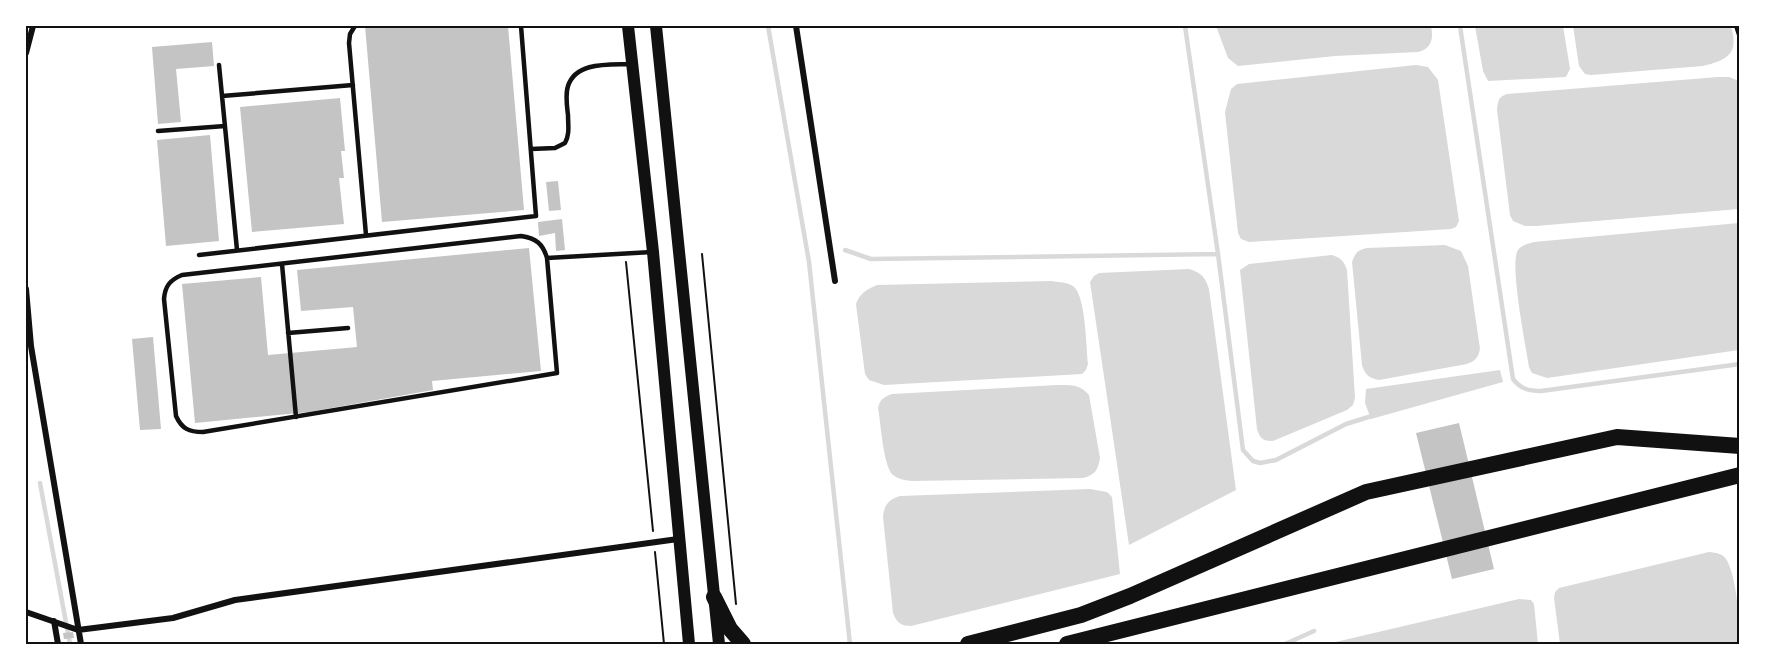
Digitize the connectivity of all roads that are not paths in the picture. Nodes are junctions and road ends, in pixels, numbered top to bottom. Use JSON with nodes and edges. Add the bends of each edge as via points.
{"nodes":[{"id":1,"x":33,"y":26,"type":"edge"},
{"id":2,"x":355,"y":26,"type":"edge"},
{"id":3,"x":521,"y":26,"type":"edge"},
{"id":4,"x":628,"y":26,"type":"edge"},
{"id":5,"x":656,"y":26,"type":"edge"},
{"id":6,"x":796,"y":26,"type":"edge"},
{"id":7,"x":1737,"y":26,"type":"edge"},
{"id":8,"x":1740,"y":35,"type":"edge"},
{"id":9,"x":26,"y":53,"type":"edge"},
{"id":10,"x":632,"y":64,"type":"junction"},
{"id":11,"x":219,"y":65,"type":"dead end"},
{"id":12,"x":353,"y":86,"type":"junction"},
{"id":13,"x":222,"y":96,"type":"junction"},
{"id":14,"x":225,"y":126,"type":"junction"},
{"id":15,"x":158,"y":131,"type":"dead end"},
{"id":16,"x":531,"y":149,"type":"junction"},
{"id":17,"x":366,"y":235,"type":"junction"},
{"id":18,"x":237,"y":250,"type":"junction"},
{"id":19,"x":653,"y":252,"type":"junction"},
{"id":20,"x":199,"y":255,"type":"dead end"},
{"id":21,"x":547,"y":258,"type":"junction"},
{"id":22,"x":282,"y":264,"type":"junction"},
{"id":23,"x":835,"y":280,"type":"dead end"},
{"id":24,"x":26,"y":290,"type":"edge"},
{"id":25,"x":348,"y":328,"type":"dead end"},
{"id":26,"x":288,"y":333,"type":"junction"},
{"id":27,"x":296,"y":417,"type":"junction"},
{"id":28,"x":1740,"y":446,"type":"edge"},
{"id":29,"x":1740,"y":475,"type":"edge"},
{"id":30,"x":678,"y":539,"type":"junction"},
{"id":31,"x":714,"y":597,"type":"junction"},
{"id":32,"x":26,"y":612,"type":"edge"},
{"id":33,"x":54,"y":621,"type":"junction"},
{"id":34,"x":78,"y":630,"type":"junction"},
{"id":35,"x":58,"y":645,"type":"edge"},
{"id":36,"x":81,"y":645,"type":"edge"},
{"id":37,"x":689,"y":645,"type":"edge"},
{"id":38,"x":719,"y":645,"type":"edge"},
{"id":39,"x":743,"y":645,"type":"edge"},
{"id":40,"x":968,"y":645,"type":"edge"},
{"id":41,"x":1067,"y":645,"type":"edge"}],
"edges":[{"from":1,"to":9,"type":"street"},
{"from":2,"to":12,"type":"lane","via":[[349,43]]},
{"from":3,"to":16,"type":"lane"},
{"from":4,"to":10,"type":"main road"},
{"from":5,"to":31,"type":"main road"},
{"from":6,"to":23,"type":"street"},
{"from":7,"to":8,"type":"street"},
{"from":10,"to":16,"type":"lane","via":[[581,70],[568,87],[569,133],[565,143],[555,148]]},
{"from":10,"to":19,"type":"main road"},
{"from":11,"to":13,"type":"lane"},
{"from":12,"to":13,"type":"lane"},
{"from":12,"to":17,"type":"lane"},
{"from":13,"to":14,"type":"lane"},
{"from":14,"to":15,"type":"lane"},
{"from":14,"to":18,"type":"lane"},
{"from":16,"to":17,"type":"lane","via":[[536,216]]},
{"from":17,"to":18,"type":"lane"},
{"from":18,"to":20,"type":"lane"},
{"from":19,"to":21,"type":"lane"},
{"from":19,"to":30,"type":"main road"},
{"from":21,"to":22,"type":"lane","via":[[539,243],[521,236]]},
{"from":21,"to":27,"type":"lane","via":[[557,373]]},
{"from":22,"to":26,"type":"lane"},
{"from":22,"to":27,"type":"lane","via":[[182,275],[169,283],[164,299],[176,416],[185,430],[203,432]]},
{"from":24,"to":34,"type":"street","via":[[31,346]]},
{"from":25,"to":26,"type":"lane"},
{"from":26,"to":27,"type":"lane"},
{"from":28,"to":40,"type":"highway","via":[[1617,437],[1366,492],[1081,615]]},
{"from":29,"to":41,"type":"highway"},
{"from":30,"to":34,"type":"street","via":[[234,600],[172,618]]},
{"from":30,"to":37,"type":"main road"},
{"from":31,"to":38,"type":"main road"},
{"from":31,"to":39,"type":"highway"},
{"from":32,"to":33,"type":"street"},
{"from":33,"to":34,"type":"street"},
{"from":33,"to":35,"type":"street"},
{"from":34,"to":36,"type":"street"}]}
